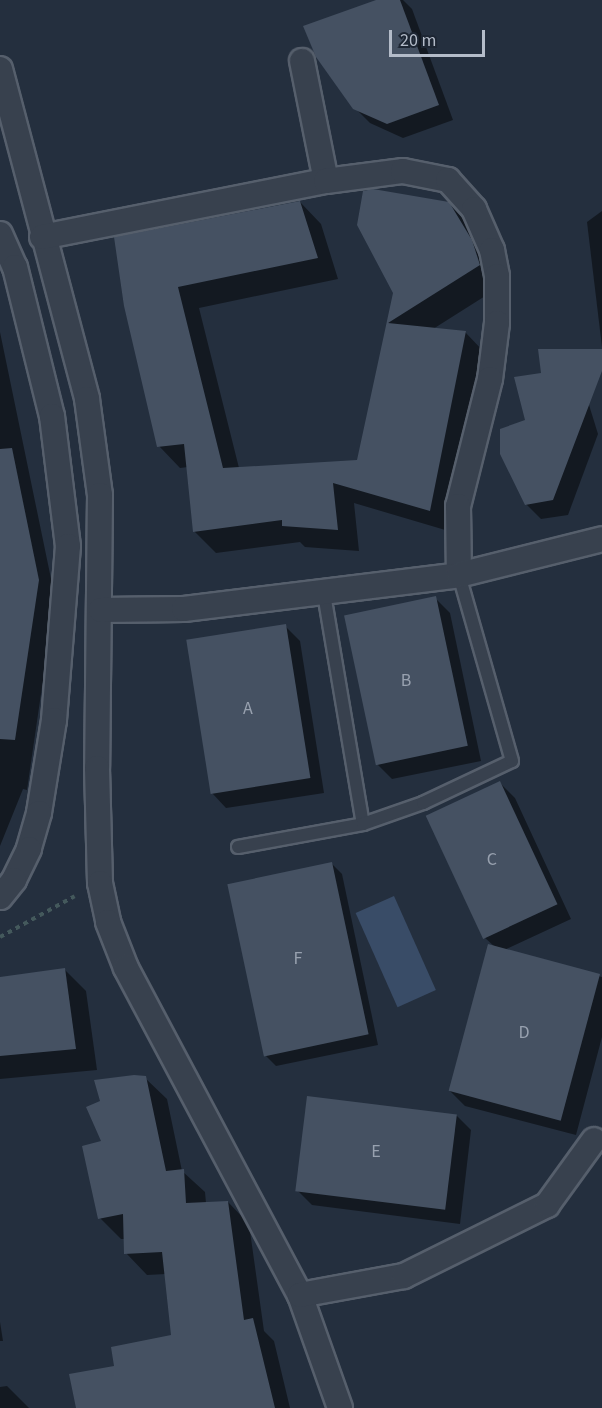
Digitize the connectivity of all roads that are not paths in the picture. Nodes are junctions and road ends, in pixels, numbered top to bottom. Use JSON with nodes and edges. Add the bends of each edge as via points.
{"nodes":[{"id":1,"x":302,"y":61,"type":"dead end"},
{"id":2,"x":0,"y":69,"type":"edge"},
{"id":3,"x":326,"y":181,"type":"junction"},
{"id":4,"x":0,"y":234,"type":"edge"},
{"id":5,"x":42,"y":237,"type":"junction"},
{"id":6,"x":602,"y":539,"type":"edge"},
{"id":7,"x":459,"y":575,"type":"junction"},
{"id":8,"x":324,"y":594,"type":"junction"},
{"id":9,"x":101,"y":610,"type":"junction"},
{"id":10,"x":363,"y":824,"type":"junction"},
{"id":11,"x":238,"y":847,"type":"dead end"},
{"id":12,"x":0,"y":897,"type":"edge"},
{"id":13,"x":594,"y":1140,"type":"dead end"},
{"id":14,"x":300,"y":1295,"type":"junction"},
{"id":15,"x":340,"y":1408,"type":"edge"}],
"edges":[{"from":1,"to":3,"type":"street"},
{"from":2,"to":5,"type":"street"},
{"from":3,"to":5,"type":"street"},
{"from":3,"to":7,"type":"street","via":[[403,171],[448,180],[474,209],[492,250],[497,323],[490,378],[458,506]]},
{"from":4,"to":12,"type":"street","via":[[15,267],[52,416],[68,546],[54,720],[39,813],[29,849],[14,880]]},
{"from":5,"to":9,"type":"street","via":[[87,399],[100,495]]},
{"from":6,"to":7,"type":"street"},
{"from":7,"to":8,"type":"street"},
{"from":7,"to":10,"type":"lane","via":[[512,761],[423,802]]},
{"from":8,"to":9,"type":"street","via":[[184,609]]},
{"from":8,"to":10,"type":"lane"},
{"from":9,"to":14,"type":"street","via":[[97,768],[100,883],[108,922],[126,968]]},
{"from":10,"to":11,"type":"lane"},
{"from":13,"to":14,"type":"street","via":[[547,1205],[404,1276]]},
{"from":14,"to":15,"type":"street"}]}
